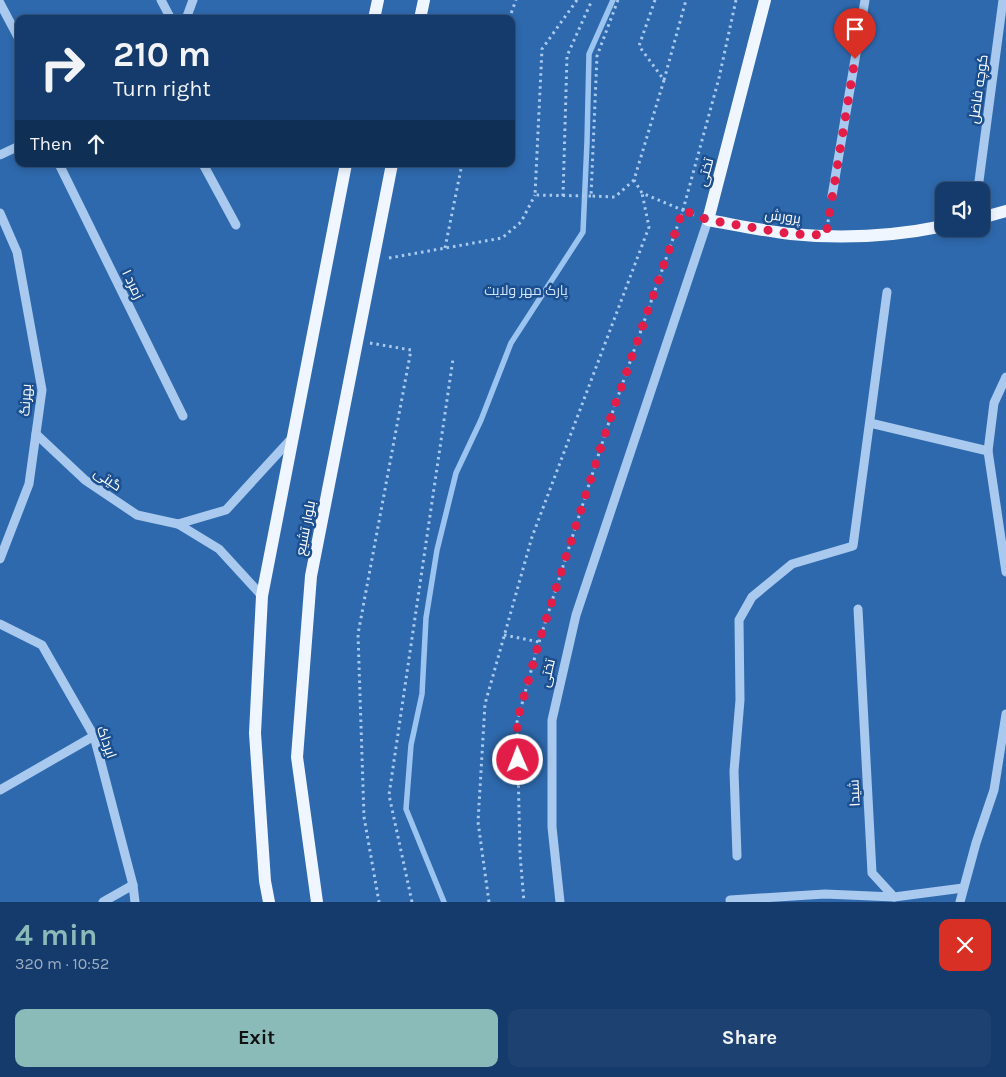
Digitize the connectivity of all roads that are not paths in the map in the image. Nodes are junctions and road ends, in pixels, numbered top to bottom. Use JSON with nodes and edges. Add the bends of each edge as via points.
{"nodes":[{"id":1,"x":161,"y":0,"type":"edge"},
{"id":2,"x":193,"y":0,"type":"edge"},
{"id":3,"x":378,"y":0,"type":"edge"},
{"id":4,"x":424,"y":0,"type":"edge"},
{"id":5,"x":765,"y":0,"type":"edge"},
{"id":6,"x":865,"y":0,"type":"edge"},
{"id":7,"x":1003,"y":0,"type":"edge"},
{"id":8,"x":0,"y":3,"type":"edge"},
{"id":9,"x":169,"y":15,"type":"edge"},
{"id":10,"x":187,"y":15,"type":"edge"},
{"id":11,"x":375,"y":15,"type":"edge"},
{"id":12,"x":421,"y":15,"type":"edge"},
{"id":13,"x":15,"y":31,"type":"edge"},
{"id":14,"x":15,"y":148,"type":"edge"},
{"id":15,"x":0,"y":155,"type":"edge"},
{"id":16,"x":60,"y":167,"type":"edge"},
{"id":17,"x":206,"y":167,"type":"edge"},
{"id":18,"x":345,"y":167,"type":"edge"},
{"id":19,"x":391,"y":167,"type":"edge"},
{"id":20,"x":979,"y":181,"type":"dead end"},
{"id":21,"x":832,"y":196,"type":"road end"},
{"id":22,"x":1006,"y":211,"type":"edge"},
{"id":23,"x":0,"y":213,"type":"edge"},
{"id":24,"x":990,"y":215,"type":"edge"},
{"id":25,"x":708,"y":220,"type":"junction"},
{"id":26,"x":236,"y":225,"type":"dead end"},
{"id":27,"x":935,"y":228,"type":"edge"},
{"id":28,"x":887,"y":292,"type":"dead end"},
{"id":29,"x":1006,"y":377,"type":"edge"},
{"id":30,"x":182,"y":416,"type":"dead end"},
{"id":31,"x":870,"y":423,"type":"junction"},
{"id":32,"x":36,"y":434,"type":"junction"},
{"id":33,"x":292,"y":438,"type":"junction"},
{"id":34,"x":988,"y":451,"type":"junction"},
{"id":35,"x":178,"y":524,"type":"junction"},
{"id":36,"x":0,"y":559,"type":"edge"},
{"id":37,"x":1006,"y":572,"type":"edge"},
{"id":38,"x":262,"y":596,"type":"junction"},
{"id":39,"x":858,"y":609,"type":"dead end"},
{"id":40,"x":0,"y":624,"type":"edge"},
{"id":41,"x":1006,"y":714,"type":"edge"},
{"id":42,"x":94,"y":736,"type":"junction"},
{"id":43,"x":0,"y":790,"type":"edge"},
{"id":44,"x":737,"y":856,"type":"dead end"},
{"id":45,"x":133,"y":885,"type":"junction"},
{"id":46,"x":964,"y":888,"type":"junction"},
{"id":47,"x":894,"y":897,"type":"junction"},
{"id":48,"x":826,"y":898,"type":"edge"},
{"id":49,"x":730,"y":900,"type":"dead end"},
{"id":50,"x":103,"y":902,"type":"edge"},
{"id":51,"x":135,"y":902,"type":"edge"},
{"id":52,"x":269,"y":902,"type":"edge"},
{"id":53,"x":317,"y":902,"type":"edge"},
{"id":54,"x":560,"y":902,"type":"edge"},
{"id":55,"x":960,"y":902,"type":"edge"}],
"edges":[{"from":1,"to":9,"type":"street"},
{"from":2,"to":10,"type":"street"},
{"from":3,"to":11,"type":"main road"},
{"from":4,"to":12,"type":"main road"},
{"from":5,"to":25,"type":"main road","name":"تختی"},
{"from":6,"to":21,"type":"street"},
{"from":7,"to":20,"type":"street","name":"کوچه فاضل"},
{"from":8,"to":13,"type":"street"},
{"from":14,"to":15,"type":"street"},
{"from":16,"to":30,"type":"street","name":"زمرد ۱"},
{"from":17,"to":26,"type":"street"},
{"from":18,"to":33,"type":"main road"},
{"from":19,"to":53,"type":"main road","name":"بلوار تشیع","via":[[311,576],[296,757]]},
{"from":22,"to":24,"type":"main road"},
{"from":23,"to":32,"type":"street","name":"بهرنگ","via":[[17,252],[42,390]]},
{"from":25,"to":27,"type":"main road","name":"پرورش","via":[[791,234],[862,236]]},
{"from":25,"to":54,"type":"street","name":"تختی","via":[[576,614],[552,720],[552,827]]},
{"from":28,"to":31,"type":"street"},
{"from":29,"to":34,"type":"street","via":[[994,403]]},
{"from":31,"to":34,"type":"street"},
{"from":31,"to":44,"type":"street","via":[[853,546],[792,564],[752,597],[739,620],[740,700],[734,771]]},
{"from":32,"to":35,"type":"street","name":"گیتی","via":[[84,480],[137,515]]},
{"from":32,"to":36,"type":"street","name":"بهرنگ","via":[[29,484]]},
{"from":33,"to":35,"type":"street","name":"گیتی","via":[[226,510]]},
{"from":33,"to":38,"type":"main road"},
{"from":34,"to":37,"type":"street"},
{"from":35,"to":38,"type":"street","name":"گیتی","via":[[219,549]]},
{"from":38,"to":52,"type":"main road","via":[[255,733]]},
{"from":39,"to":47,"type":"street","name":"شیدا","via":[[872,873]]},
{"from":40,"to":42,"type":"street","name":"ایرداک","via":[[42,645]]},
{"from":41,"to":46,"type":"street","via":[[994,790]]},
{"from":42,"to":43,"type":"street"},
{"from":42,"to":45,"type":"street","name":"ایرداک"},
{"from":45,"to":50,"type":"street"},
{"from":45,"to":51,"type":"street","name":"ایرداک"},
{"from":46,"to":47,"type":"street"},
{"from":46,"to":55,"type":"street"},
{"from":47,"to":48,"type":"street"},
{"from":48,"to":49,"type":"street"}]}
